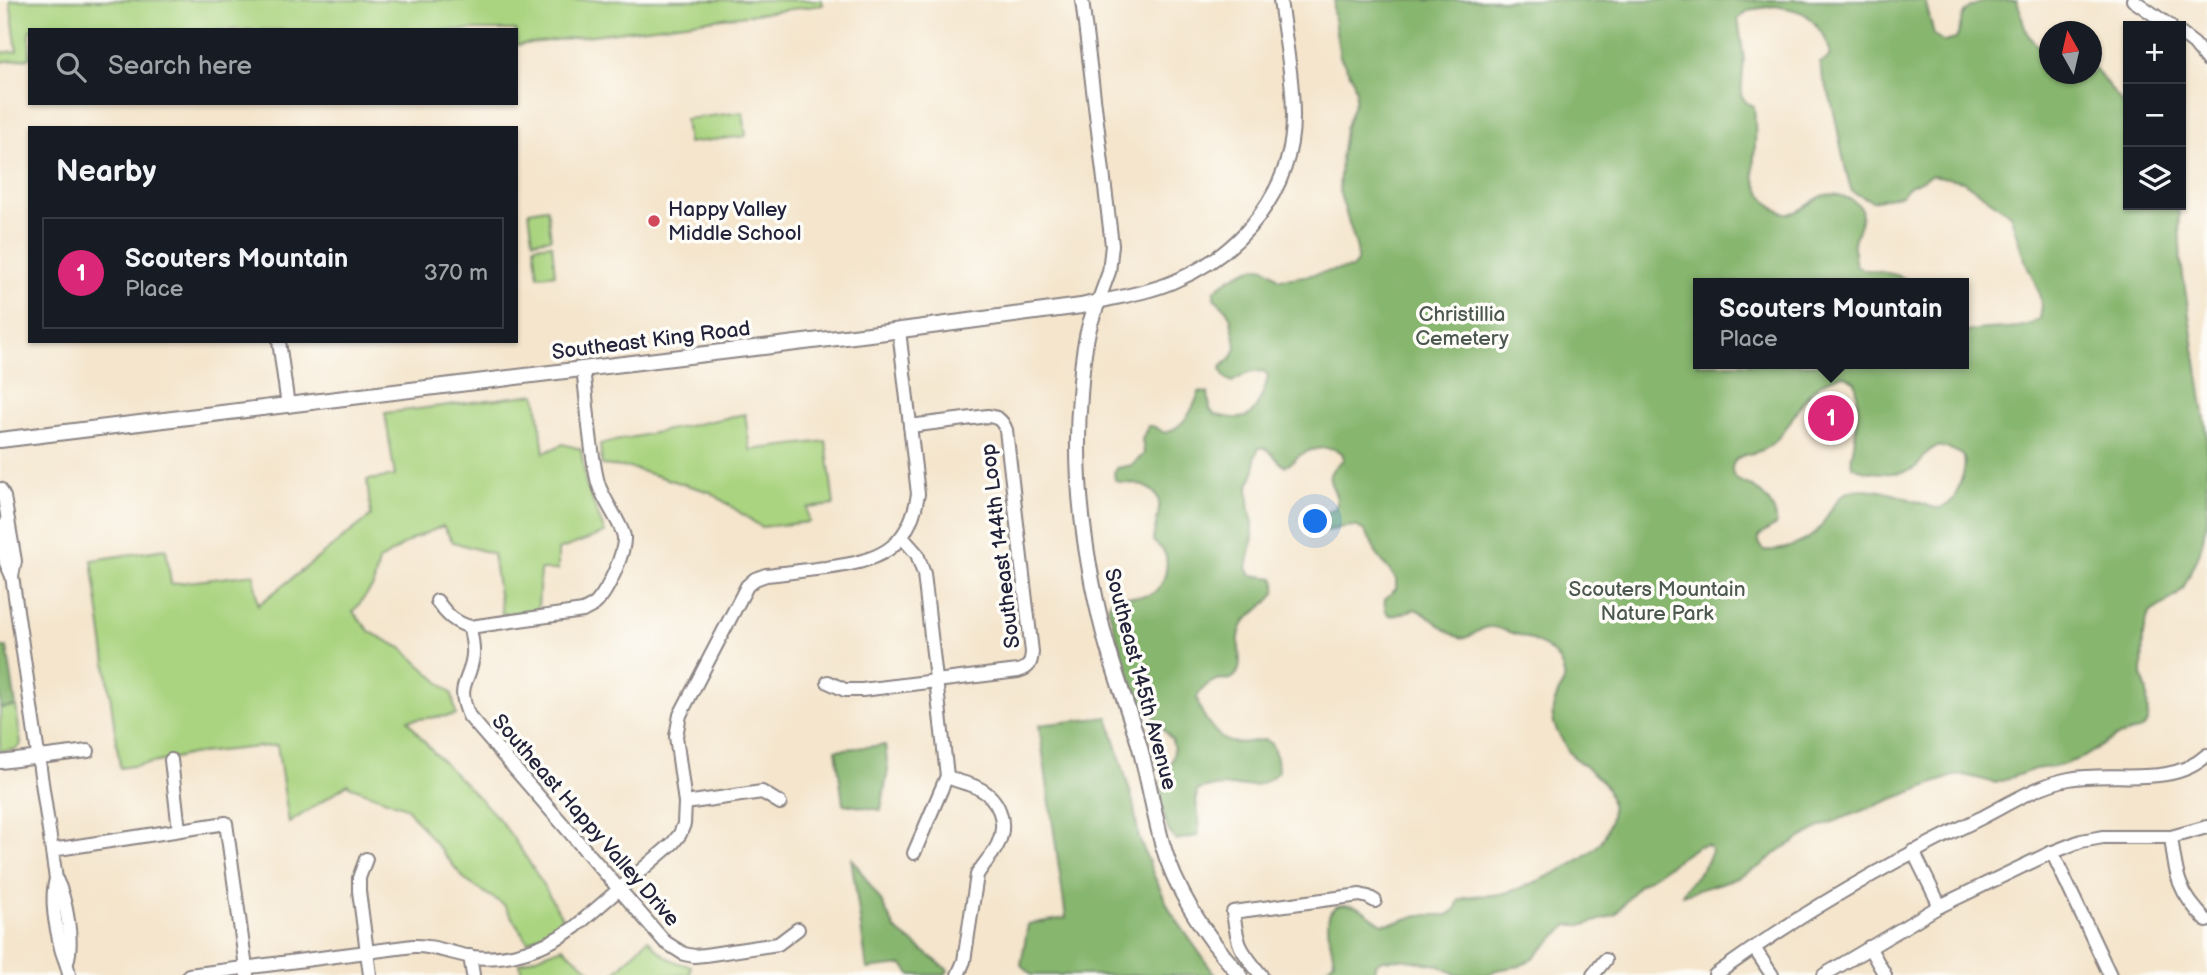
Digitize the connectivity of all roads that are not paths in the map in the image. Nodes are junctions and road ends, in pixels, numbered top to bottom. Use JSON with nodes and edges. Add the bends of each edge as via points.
{"nodes":[{"id":1,"x":1082,"y":0,"type":"edge"},
{"id":2,"x":1280,"y":0,"type":"edge"},
{"id":3,"x":2133,"y":0,"type":"edge"},
{"id":4,"x":2163,"y":21,"type":"edge"},
{"id":5,"x":2186,"y":38,"type":"edge"},
{"id":6,"x":2207,"y":60,"type":"edge"},
{"id":7,"x":1098,"y":302,"type":"junction"},
{"id":8,"x":900,"y":330,"type":"junction"},
{"id":9,"x":279,"y":343,"type":"edge"},
{"id":10,"x":583,"y":369,"type":"junction"},
{"id":11,"x":288,"y":406,"type":"junction"},
{"id":12,"x":910,"y":426,"type":"junction"},
{"id":13,"x":0,"y":440,"type":"edge"},
{"id":14,"x":0,"y":489,"type":"edge"},
{"id":15,"x":0,"y":526,"type":"edge"},
{"id":16,"x":902,"y":537,"type":"junction"},
{"id":17,"x":6,"y":577,"type":"edge"},
{"id":18,"x":437,"y":601,"type":"dead end"},
{"id":19,"x":470,"y":627,"type":"junction"},
{"id":20,"x":936,"y":681,"type":"junction"},
{"id":21,"x":828,"y":682,"type":"dead end"},
{"id":22,"x":88,"y":751,"type":"dead end"},
{"id":23,"x":2207,"y":755,"type":"edge"},
{"id":24,"x":38,"y":756,"type":"junction"},
{"id":25,"x":172,"y":760,"type":"dead end"},
{"id":26,"x":0,"y":762,"type":"edge"},
{"id":27,"x":947,"y":776,"type":"junction"},
{"id":28,"x":685,"y":803,"type":"junction"},
{"id":29,"x":780,"y":803,"type":"dead end"},
{"id":30,"x":2207,"y":827,"type":"edge"},
{"id":31,"x":178,"y":830,"type":"junction"},
{"id":32,"x":2171,"y":837,"type":"junction"},
{"id":33,"x":52,"y":850,"type":"junction"},
{"id":34,"x":1913,"y":851,"type":"junction"},
{"id":35,"x":2052,"y":852,"type":"junction"},
{"id":36,"x":914,"y":853,"type":"dead end"},
{"id":37,"x":366,"y":859,"type":"dead end"},
{"id":38,"x":620,"y":890,"type":"junction"},
{"id":39,"x":1375,"y":901,"type":"dead end"},
{"id":40,"x":1940,"y":906,"type":"junction"},
{"id":41,"x":2207,"y":921,"type":"edge"},
{"id":42,"x":798,"y":929,"type":"dead end"},
{"id":43,"x":1869,"y":947,"type":"junction"},
{"id":44,"x":1754,"y":948,"type":"junction"},
{"id":45,"x":367,"y":952,"type":"junction"},
{"id":46,"x":470,"y":957,"type":"junction"},
{"id":47,"x":1605,"y":960,"type":"dead end"},
{"id":48,"x":68,"y":968,"type":"edge"},
{"id":49,"x":246,"y":971,"type":"edge"},
{"id":50,"x":189,"y":975,"type":"edge"},
{"id":51,"x":370,"y":975,"type":"edge"},
{"id":52,"x":473,"y":975,"type":"edge"},
{"id":53,"x":958,"y":975,"type":"edge"},
{"id":54,"x":1240,"y":975,"type":"edge"},
{"id":55,"x":1261,"y":975,"type":"edge"},
{"id":56,"x":1593,"y":975,"type":"edge"},
{"id":57,"x":1715,"y":975,"type":"edge"},
{"id":58,"x":1772,"y":975,"type":"edge"},
{"id":59,"x":1824,"y":975,"type":"edge"},
{"id":60,"x":1885,"y":975,"type":"edge"},
{"id":61,"x":2110,"y":975,"type":"edge"}],
"edges":[{"from":1,"to":7,"type":"street","name":"Southeast 145th Avenue","via":[[1112,245],[1109,272]]},
{"from":2,"to":7,"type":"street","via":[[1293,119],[1283,173],[1270,200],[1241,239],[1207,265],[1174,282]]},
{"from":3,"to":4,"type":"street"},
{"from":5,"to":6,"type":"street"},
{"from":7,"to":8,"type":"main road","name":"Southeast King Road"},
{"from":7,"to":54,"type":"main road","name":"Southeast 145th Avenue","via":[[1085,349],[1078,446],[1080,508],[1094,592],[1168,860],[1189,906]]},
{"from":8,"to":10,"type":"main road","name":"Southeast King Road"},
{"from":8,"to":12,"type":"street"},
{"from":9,"to":11,"type":"street"},
{"from":10,"to":11,"type":"main road","name":"Southeast King Road"},
{"from":10,"to":19,"type":"street","via":[[599,484],[624,540],[614,571],[597,602],[583,611]]},
{"from":11,"to":13,"type":"main road","name":"Southeast King Road"},
{"from":12,"to":16,"type":"street","via":[[918,494]]},
{"from":12,"to":20,"type":"street","name":"Southeast 144th Loop","via":[[988,416],[1003,423],[1032,652],[1026,668]]},
{"from":14,"to":17,"type":"street","via":[[15,561]]},
{"from":15,"to":17,"type":"street"},
{"from":16,"to":20,"type":"street","via":[[917,554],[924,574]]},
{"from":16,"to":28,"type":"street","via":[[865,562],[766,575],[747,586],[680,715],[676,736]]},
{"from":17,"to":24,"type":"street"},
{"from":18,"to":19,"type":"street","via":[[448,617]]},
{"from":19,"to":38,"type":"street","name":"Southeast Happy Valley Drive","via":[[474,654],[463,693],[470,716]]},
{"from":20,"to":21,"type":"street","via":[[845,691]]},
{"from":20,"to":27,"type":"street"},
{"from":22,"to":24,"type":"street"},
{"from":23,"to":34,"type":"street","via":[[2171,774],[2066,779]]},
{"from":24,"to":26,"type":"street"},
{"from":24,"to":33,"type":"street"},
{"from":25,"to":31,"type":"street"},
{"from":27,"to":36,"type":"street"},
{"from":27,"to":53,"type":"street","via":[[991,797],[1003,820],[998,846],[977,876]]},
{"from":28,"to":29,"type":"street","via":[[762,792]]},
{"from":28,"to":38,"type":"street","via":[[680,834]]},
{"from":30,"to":32,"type":"street"},
{"from":31,"to":33,"type":"street"},
{"from":31,"to":49,"type":"street","via":[[226,823]]},
{"from":32,"to":35,"type":"street","via":[[2090,838]]},
{"from":32,"to":41,"type":"street","via":[[2180,887]]},
{"from":33,"to":48,"type":"street","via":[[71,950]]},
{"from":34,"to":40,"type":"street"},
{"from":34,"to":44,"type":"street"},
{"from":35,"to":40,"type":"street"},
{"from":35,"to":61,"type":"street"},
{"from":37,"to":45,"type":"street","via":[[359,891]]},
{"from":38,"to":42,"type":"street","name":"Southeast Happy Valley Drive","via":[[665,942],[694,957],[778,944]]},
{"from":38,"to":46,"type":"street","via":[[560,938],[523,952]]},
{"from":39,"to":55,"type":"street","via":[[1360,895],[1233,912],[1238,944]]},
{"from":40,"to":43,"type":"street"},
{"from":43,"to":59,"type":"street"},
{"from":43,"to":60,"type":"street"},
{"from":44,"to":57,"type":"street"},
{"from":44,"to":58,"type":"street"},
{"from":45,"to":46,"type":"street","via":[[428,945]]},
{"from":45,"to":49,"type":"street"},
{"from":45,"to":51,"type":"street"},
{"from":46,"to":52,"type":"street"},
{"from":47,"to":56,"type":"street"},
{"from":49,"to":50,"type":"street"}]}
